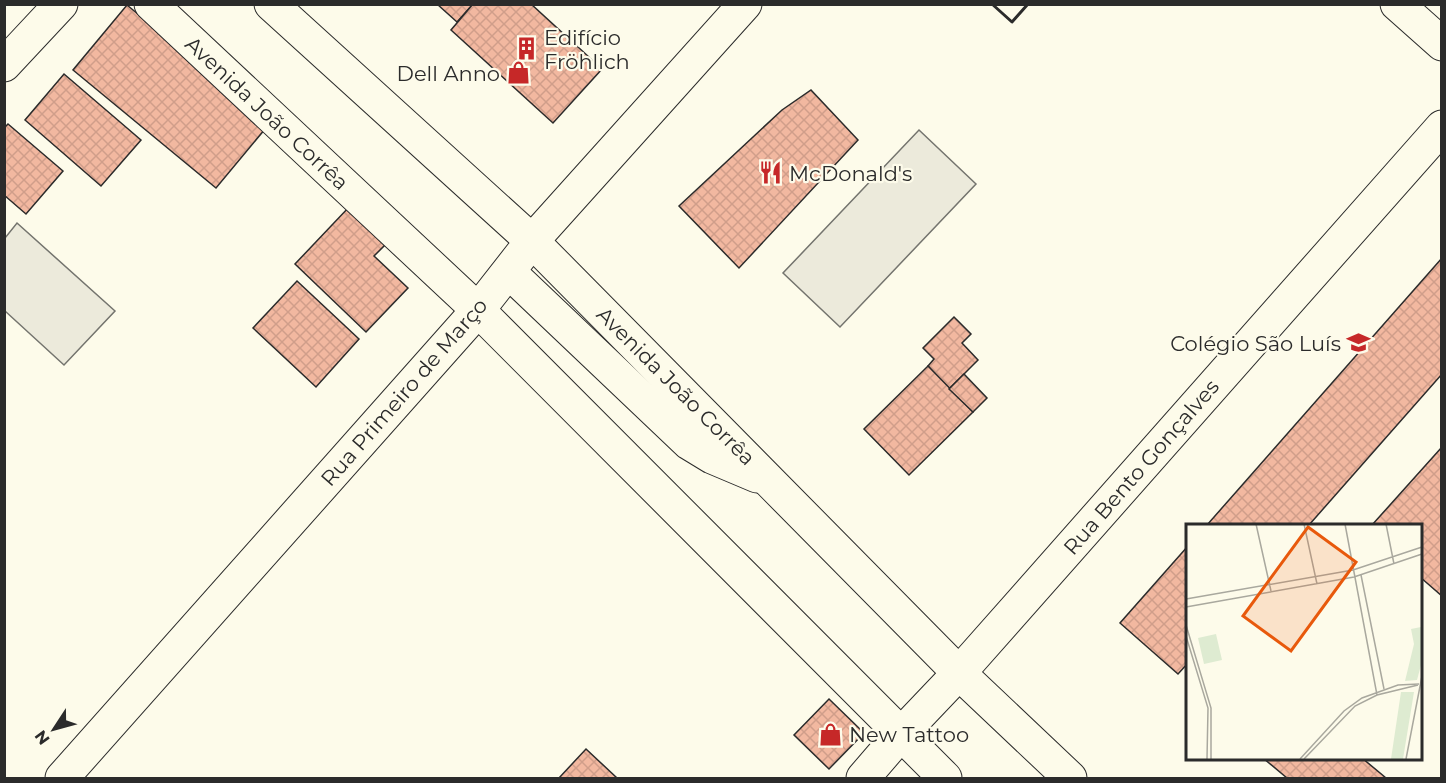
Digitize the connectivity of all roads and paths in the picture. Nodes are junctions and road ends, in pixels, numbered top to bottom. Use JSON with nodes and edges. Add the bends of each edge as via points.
{"nodes":[{"id":1,"x":61,"y":4,"type":"edge"},
{"id":2,"x":151,"y":4,"type":"edge"},
{"id":3,"x":271,"y":4,"type":"edge"},
{"id":4,"x":745,"y":4,"type":"edge"},
{"id":5,"x":1397,"y":4,"type":"edge"},
{"id":6,"x":1442,"y":44,"type":"edge"},
{"id":7,"x":4,"y":65,"type":"edge"},
{"id":8,"x":1442,"y":128,"type":"edge"},
{"id":9,"x":532,"y":241,"type":"junction"},
{"id":10,"x":509,"y":272,"type":"junction"},
{"id":11,"x":478,"y":310,"type":"junction"},
{"id":12,"x":770,"y":481,"type":"junction"},
{"id":13,"x":959,"y":673,"type":"junction"},
{"id":14,"x":900,"y":735,"type":"junction"},
{"id":15,"x":62,"y":778,"type":"edge"},
{"id":16,"x":863,"y":778,"type":"edge"},
{"id":17,"x":945,"y":778,"type":"edge"},
{"id":18,"x":1070,"y":778,"type":"edge"}],
"edges":[{"from":1,"to":7,"type":"main road"},
{"from":2,"to":11,"type":"main road","name":"Avenida João Corrêa"},
{"from":3,"to":9,"type":"main road","name":"Avenida João Corrêa"},
{"from":4,"to":9,"type":"main road","name":"Rua Primeiro de Março"},
{"from":5,"to":6,"type":"main road"},
{"from":8,"to":13,"type":"main road","name":"Rua Bento Gonçalves"},
{"from":9,"to":10,"type":"main road","name":"Rua Primeiro de Março"},
{"from":9,"to":12,"type":"main road","name":"Avenida João Corrêa"},
{"from":10,"to":11,"type":"main road","name":"Rua Primeiro de Março"},
{"from":10,"to":12,"type":"main road","via":[[688,442],[712,457]]},
{"from":11,"to":14,"type":"main road","name":"Avenida João Corrêa"},
{"from":11,"to":15,"type":"main road","name":"Rua Primeiro de Março"},
{"from":12,"to":13,"type":"main road","name":"Avenida João Corrêa"},
{"from":13,"to":14,"type":"main road","name":"Rua Bento Gonçalves"},
{"from":13,"to":18,"type":"main road","name":"Avenida João Corrêa"},
{"from":14,"to":16,"type":"main road","name":"Rua Bento Gonçalves"},
{"from":14,"to":17,"type":"main road","name":"Avenida João Corrêa"}]}
